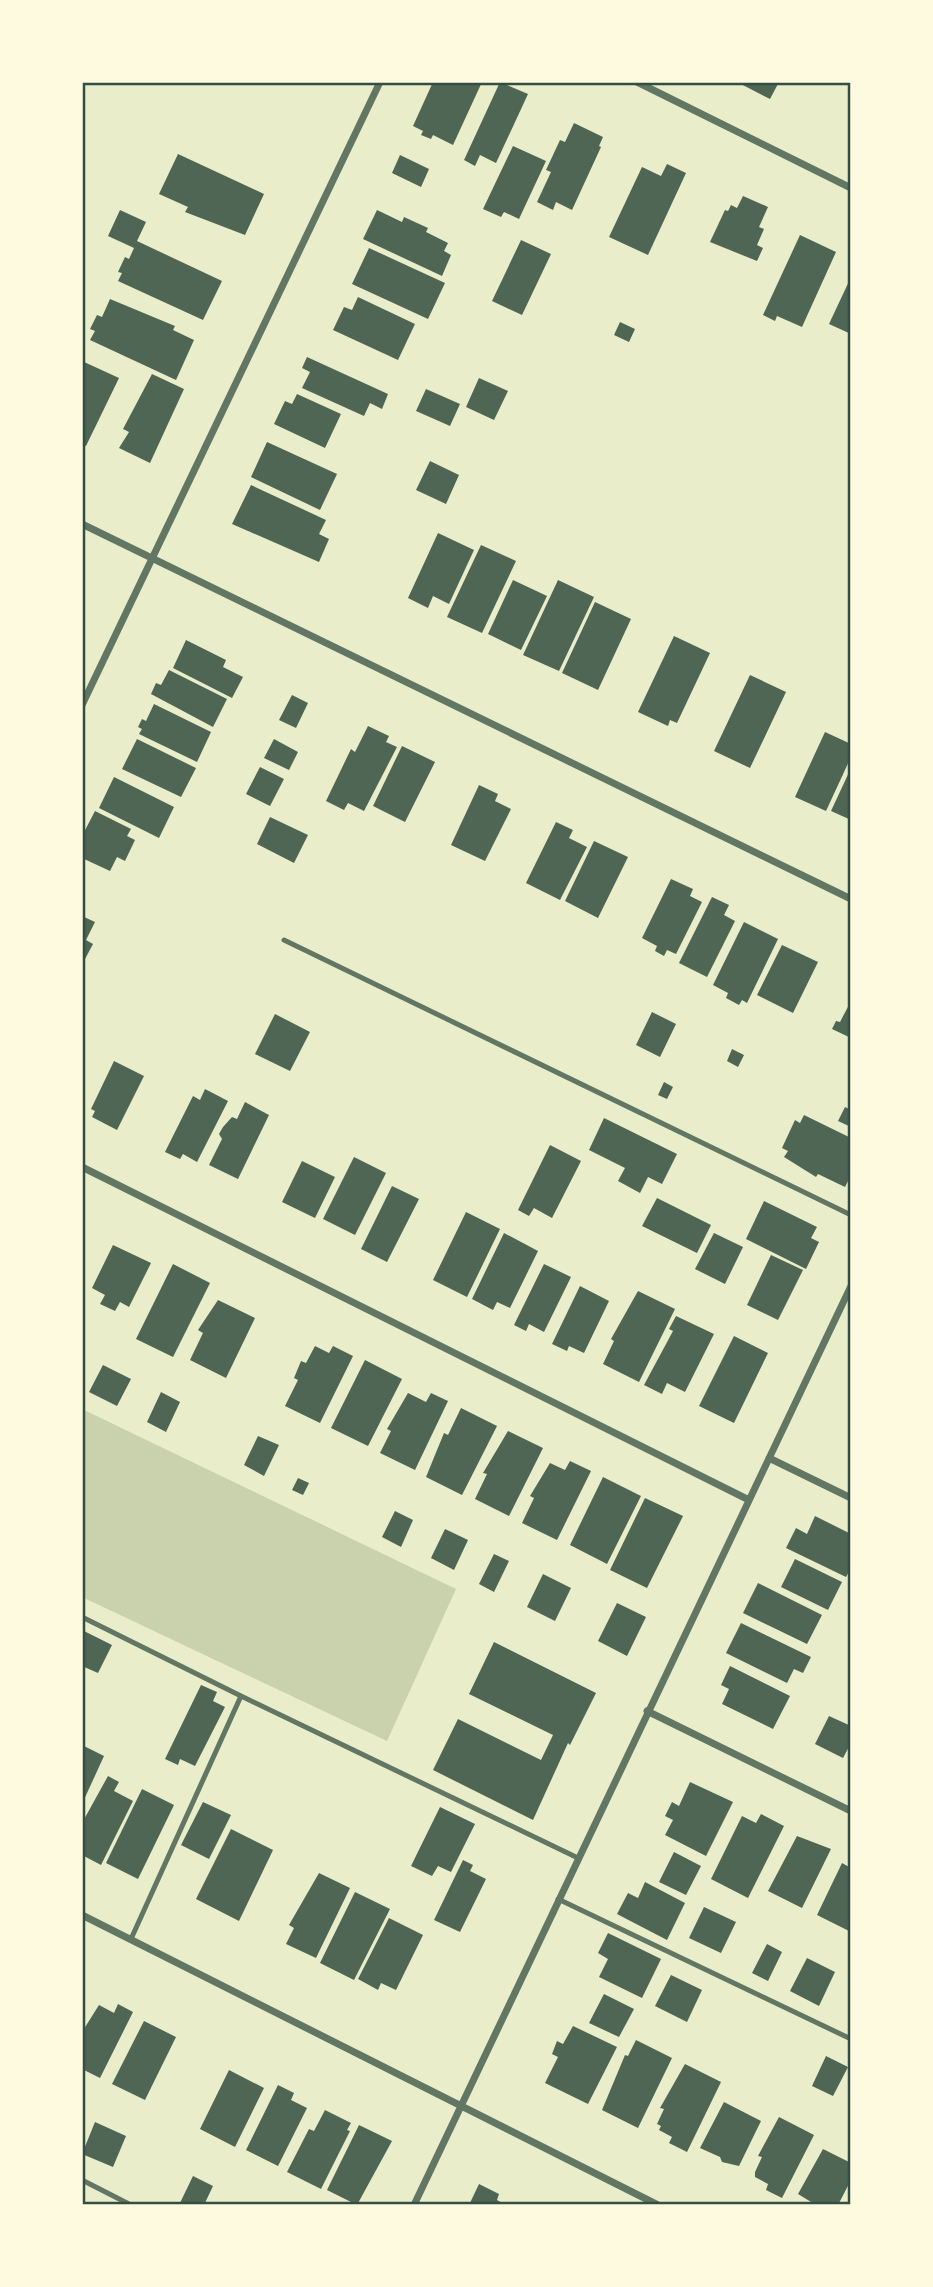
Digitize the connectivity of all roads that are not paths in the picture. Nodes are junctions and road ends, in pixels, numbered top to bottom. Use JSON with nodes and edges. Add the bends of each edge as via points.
{"nodes":[{"id":1,"x":380,"y":82,"type":"edge"},
{"id":2,"x":637,"y":82,"type":"edge"},
{"id":3,"x":851,"y":188,"type":"edge"},
{"id":4,"x":82,"y":524,"type":"edge"},
{"id":5,"x":151,"y":559,"type":"junction"},
{"id":6,"x":82,"y":705,"type":"edge"},
{"id":7,"x":851,"y":899,"type":"edge"},
{"id":8,"x":284,"y":940,"type":"dead end"},
{"id":9,"x":82,"y":1167,"type":"edge"},
{"id":10,"x":851,"y":1214,"type":"edge"},
{"id":11,"x":851,"y":1286,"type":"edge"},
{"id":12,"x":769,"y":1458,"type":"junction"},
{"id":13,"x":851,"y":1498,"type":"edge"},
{"id":14,"x":749,"y":1500,"type":"junction"},
{"id":15,"x":82,"y":1617,"type":"edge"},
{"id":16,"x":242,"y":1696,"type":"junction"},
{"id":17,"x":647,"y":1711,"type":"junction"},
{"id":18,"x":851,"y":1811,"type":"edge"},
{"id":19,"x":578,"y":1858,"type":"junction"},
{"id":20,"x":558,"y":1899,"type":"junction"},
{"id":21,"x":82,"y":1915,"type":"edge"},
{"id":22,"x":131,"y":1939,"type":"junction"},
{"id":23,"x":851,"y":2039,"type":"edge"},
{"id":24,"x":461,"y":2106,"type":"junction"},
{"id":25,"x":82,"y":2180,"type":"edge"},
{"id":26,"x":131,"y":2205,"type":"edge"},
{"id":27,"x":414,"y":2205,"type":"edge"},
{"id":28,"x":658,"y":2205,"type":"edge"}],
"edges":[{"from":1,"to":5,"type":"street"},
{"from":2,"to":3,"type":"street"},
{"from":4,"to":5,"type":"street"},
{"from":5,"to":6,"type":"street"},
{"from":5,"to":7,"type":"street"},
{"from":8,"to":10,"type":"lane"},
{"from":9,"to":14,"type":"street"},
{"from":11,"to":12,"type":"street"},
{"from":12,"to":13,"type":"street"},
{"from":12,"to":14,"type":"street"},
{"from":14,"to":17,"type":"street"},
{"from":15,"to":16,"type":"lane"},
{"from":16,"to":19,"type":"lane"},
{"from":16,"to":22,"type":"lane"},
{"from":17,"to":18,"type":"street"},
{"from":17,"to":19,"type":"street"},
{"from":19,"to":20,"type":"street"},
{"from":20,"to":23,"type":"lane"},
{"from":20,"to":24,"type":"street"},
{"from":21,"to":22,"type":"street"},
{"from":22,"to":24,"type":"street"},
{"from":24,"to":27,"type":"street"},
{"from":24,"to":28,"type":"street"},
{"from":25,"to":26,"type":"lane"}]}
